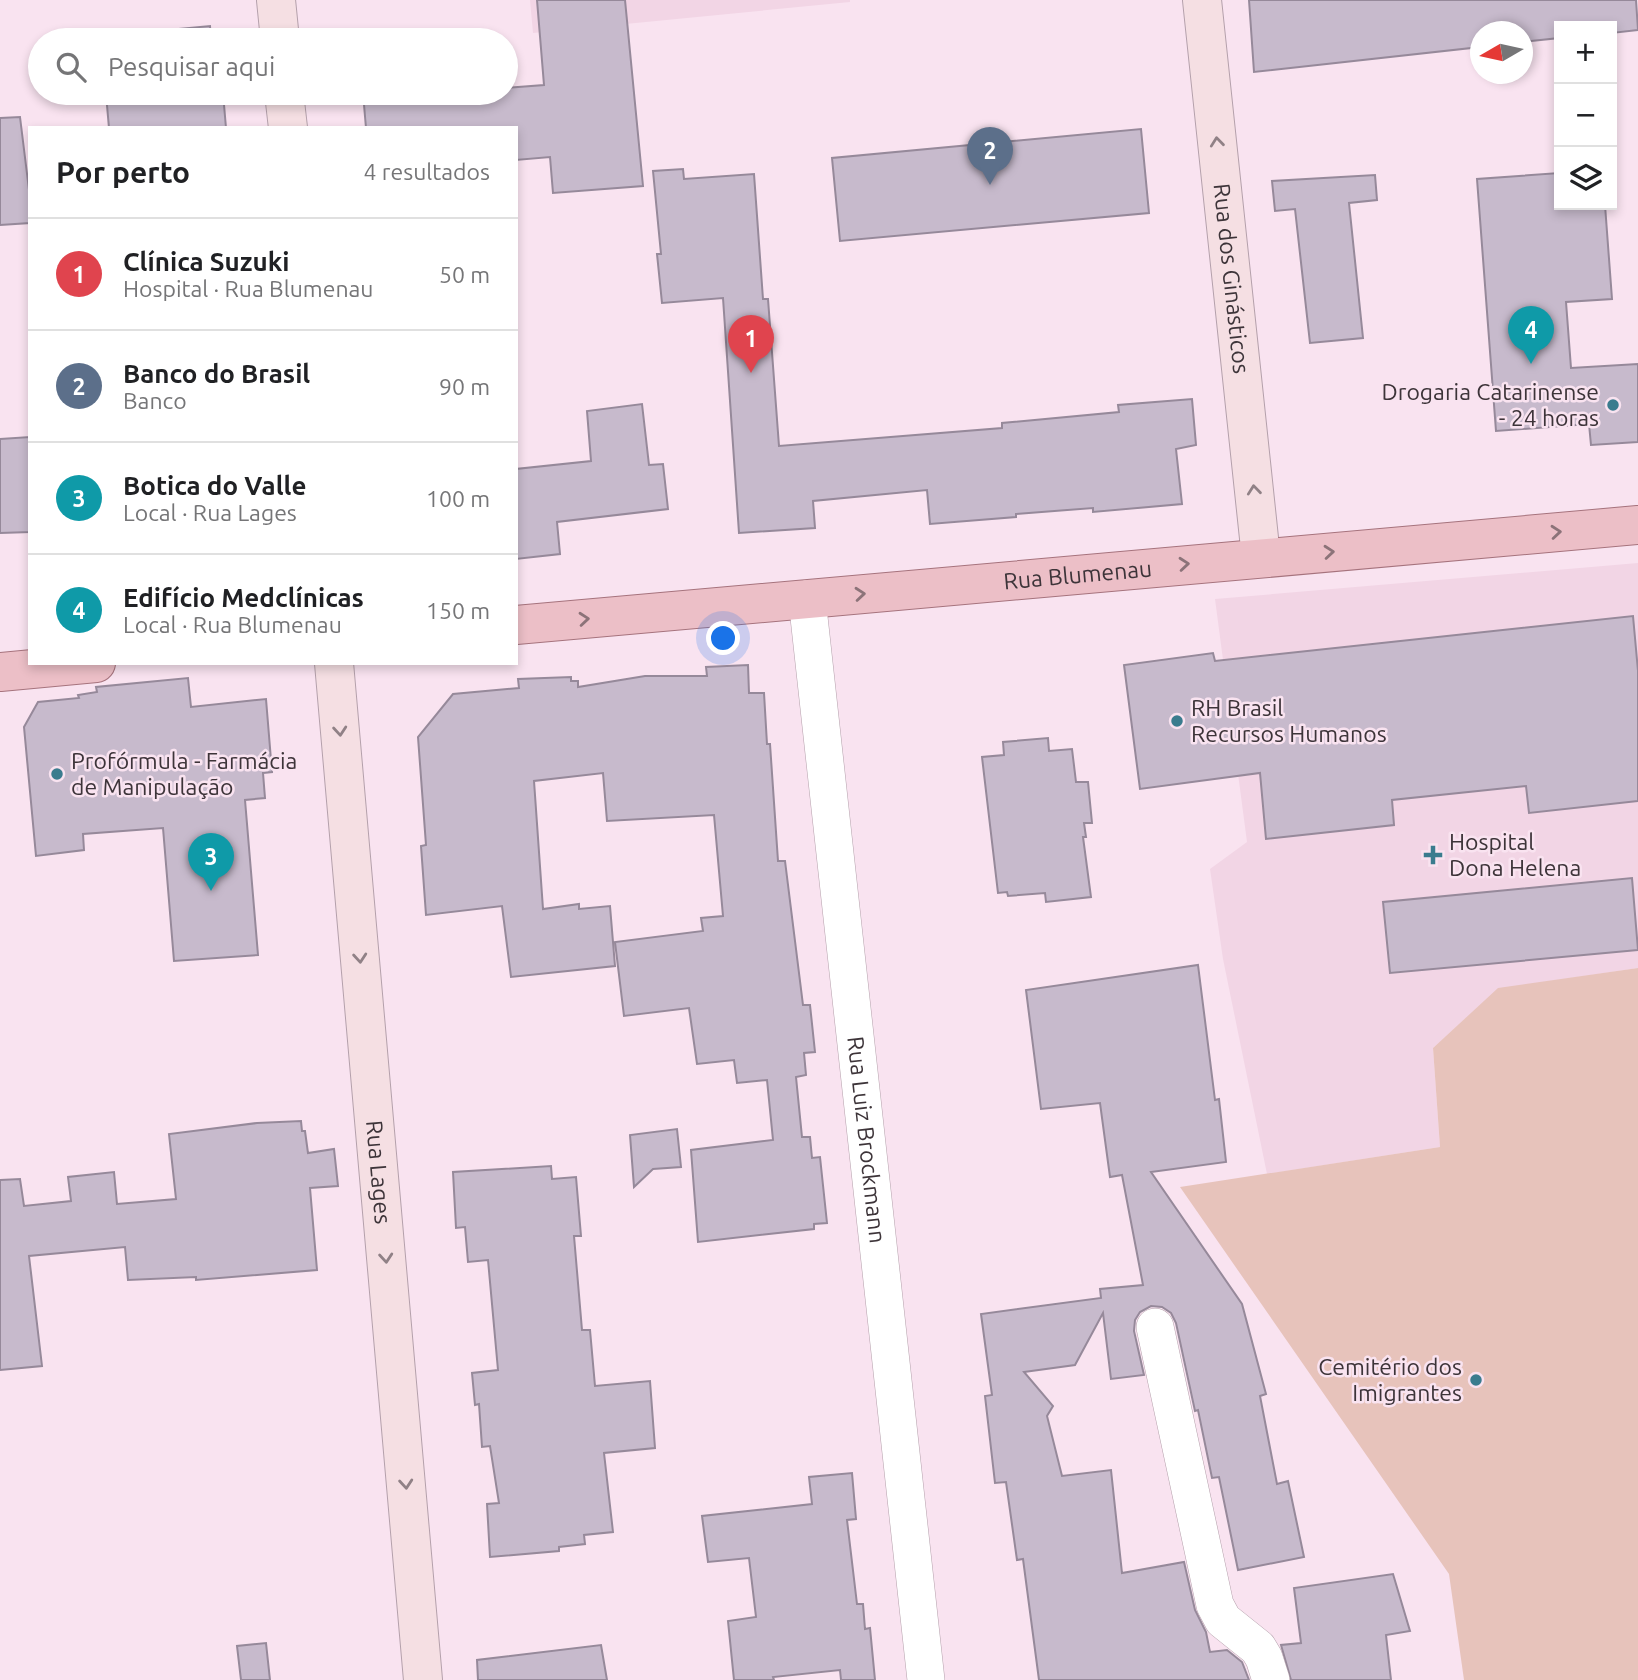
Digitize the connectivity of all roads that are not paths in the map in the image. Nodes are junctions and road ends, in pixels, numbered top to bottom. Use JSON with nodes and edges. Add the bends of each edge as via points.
{"nodes":[{"id":1,"x":276,"y":0,"type":"edge"},
{"id":2,"x":1202,"y":0,"type":"edge"},
{"id":3,"x":279,"y":28,"type":"edge"},
{"id":4,"x":285,"y":105,"type":"edge"},
{"id":5,"x":288,"y":126,"type":"edge"},
{"id":6,"x":1638,"y":525,"type":"edge"},
{"id":7,"x":1261,"y":557,"type":"junction"},
{"id":8,"x":807,"y":599,"type":"junction"},
{"id":9,"x":518,"y":625,"type":"edge"},
{"id":10,"x":75,"y":665,"type":"edge"},
{"id":11,"x":334,"y":665,"type":"edge"},
{"id":12,"x":0,"y":672,"type":"edge"},
{"id":13,"x":1155,"y":1327,"type":"dead end"},
{"id":14,"x":423,"y":1680,"type":"edge"},
{"id":15,"x":926,"y":1680,"type":"edge"},
{"id":16,"x":1271,"y":1680,"type":"edge"}],
"edges":[{"from":1,"to":3,"type":"main road"},
{"from":7,"to":2,"type":"main road","name":"Rua dos Ginásticos","one_way":true},
{"from":4,"to":5,"type":"main road"},
{"from":7,"to":6,"type":"main road","name":"Rua Blumenau","one_way":true},
{"from":8,"to":7,"type":"main road","name":"Rua Blumenau","one_way":true},
{"from":9,"to":8,"type":"main road","name":"Rua Blumenau","one_way":true},
{"from":8,"to":15,"type":"street","name":"Rua Luiz Brockmann"},
{"from":10,"to":12,"type":"main road"},
{"from":11,"to":14,"type":"main road","name":"Rua Lages","one_way":true},
{"from":13,"to":16,"type":"street","via":[[1215,1605],[1223,1620],[1258,1648]]}]}
